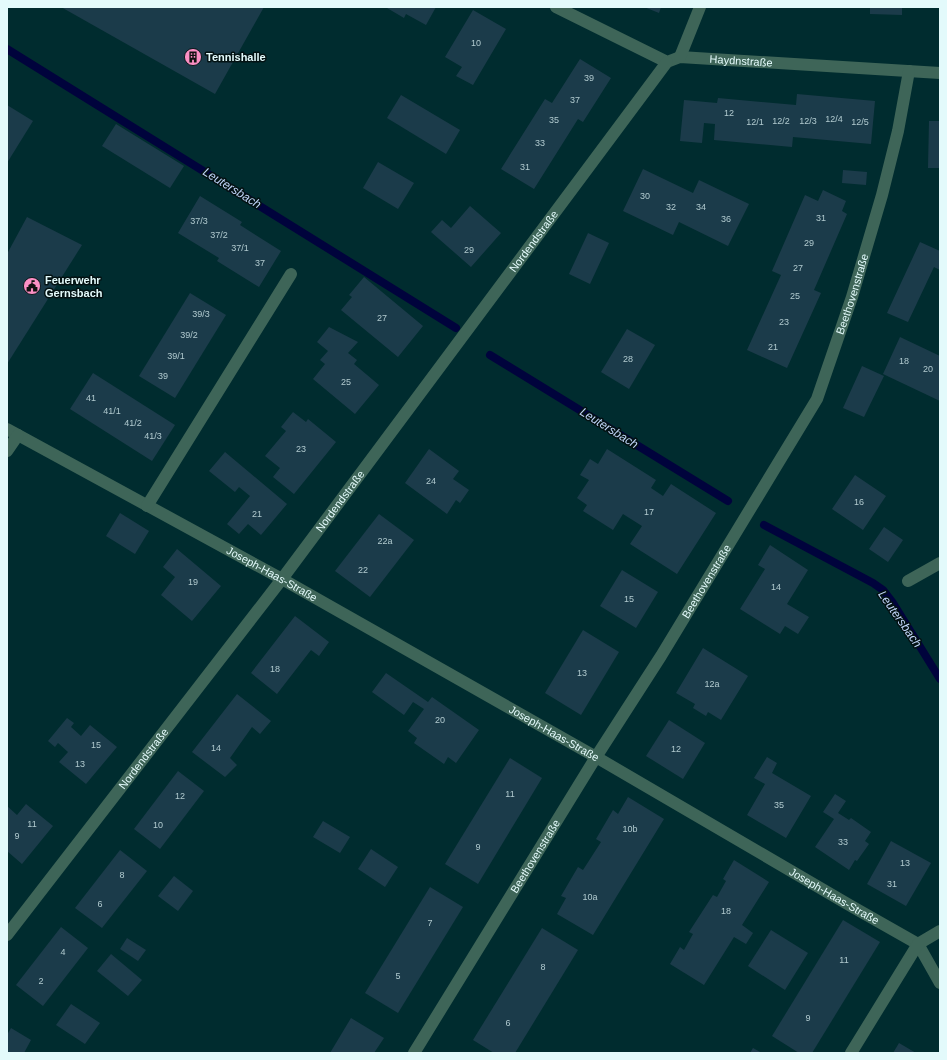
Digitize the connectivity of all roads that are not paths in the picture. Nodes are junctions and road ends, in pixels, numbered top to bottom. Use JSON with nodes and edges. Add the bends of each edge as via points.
{"nodes":[{"id":1,"x":556,"y":7,"type":"edge"},
{"id":2,"x":700,"y":7,"type":"edge"},
{"id":3,"x":680,"y":57,"type":"junction"},
{"id":4,"x":667,"y":62,"type":"junction"},
{"id":5,"x":909,"y":71,"type":"junction"},
{"id":6,"x":940,"y":73,"type":"edge"},
{"id":7,"x":291,"y":274,"type":"dead end"},
{"id":8,"x":12,"y":432,"type":"edge"},
{"id":9,"x":7,"y":451,"type":"edge"},
{"id":10,"x":147,"y":506,"type":"junction"},
{"id":11,"x":940,"y":563,"type":"edge"},
{"id":12,"x":282,"y":579,"type":"junction"},
{"id":13,"x":908,"y":582,"type":"dead end"},
{"id":14,"x":596,"y":757,"type":"junction"},
{"id":15,"x":940,"y":931,"type":"edge"},
{"id":16,"x":7,"y":935,"type":"edge"},
{"id":17,"x":918,"y":944,"type":"junction"},
{"id":18,"x":940,"y":984,"type":"edge"},
{"id":19,"x":414,"y":1053,"type":"edge"},
{"id":20,"x":851,"y":1053,"type":"edge"}],
"edges":[{"from":1,"to":4,"type":"street"},
{"from":2,"to":3,"type":"street"},
{"from":3,"to":4,"type":"street","name":"Haydnstraße"},
{"from":3,"to":5,"type":"street","name":"Haydnstraße"},
{"from":4,"to":12,"type":"street","name":"Nordendstraße"},
{"from":5,"to":6,"type":"street","name":"Haydnstraße"},
{"from":5,"to":14,"type":"street","name":"Beethovenstraße","via":[[898,131],[882,195],[852,297],[817,398],[665,649]]},
{"from":7,"to":10,"type":"street"},
{"from":8,"to":9,"type":"street"},
{"from":8,"to":10,"type":"street","name":"Joseph-Haas-Straße"},
{"from":10,"to":12,"type":"street","name":"Joseph-Haas-Straße"},
{"from":11,"to":13,"type":"street"},
{"from":12,"to":14,"type":"street","name":"Joseph-Haas-Straße"},
{"from":12,"to":16,"type":"street","name":"Nordendstraße"},
{"from":14,"to":17,"type":"street","name":"Joseph-Haas-Straße"},
{"from":14,"to":19,"type":"street","name":"Beethovenstraße"},
{"from":15,"to":17,"type":"street"},
{"from":17,"to":18,"type":"street"},
{"from":17,"to":20,"type":"street"}]}
